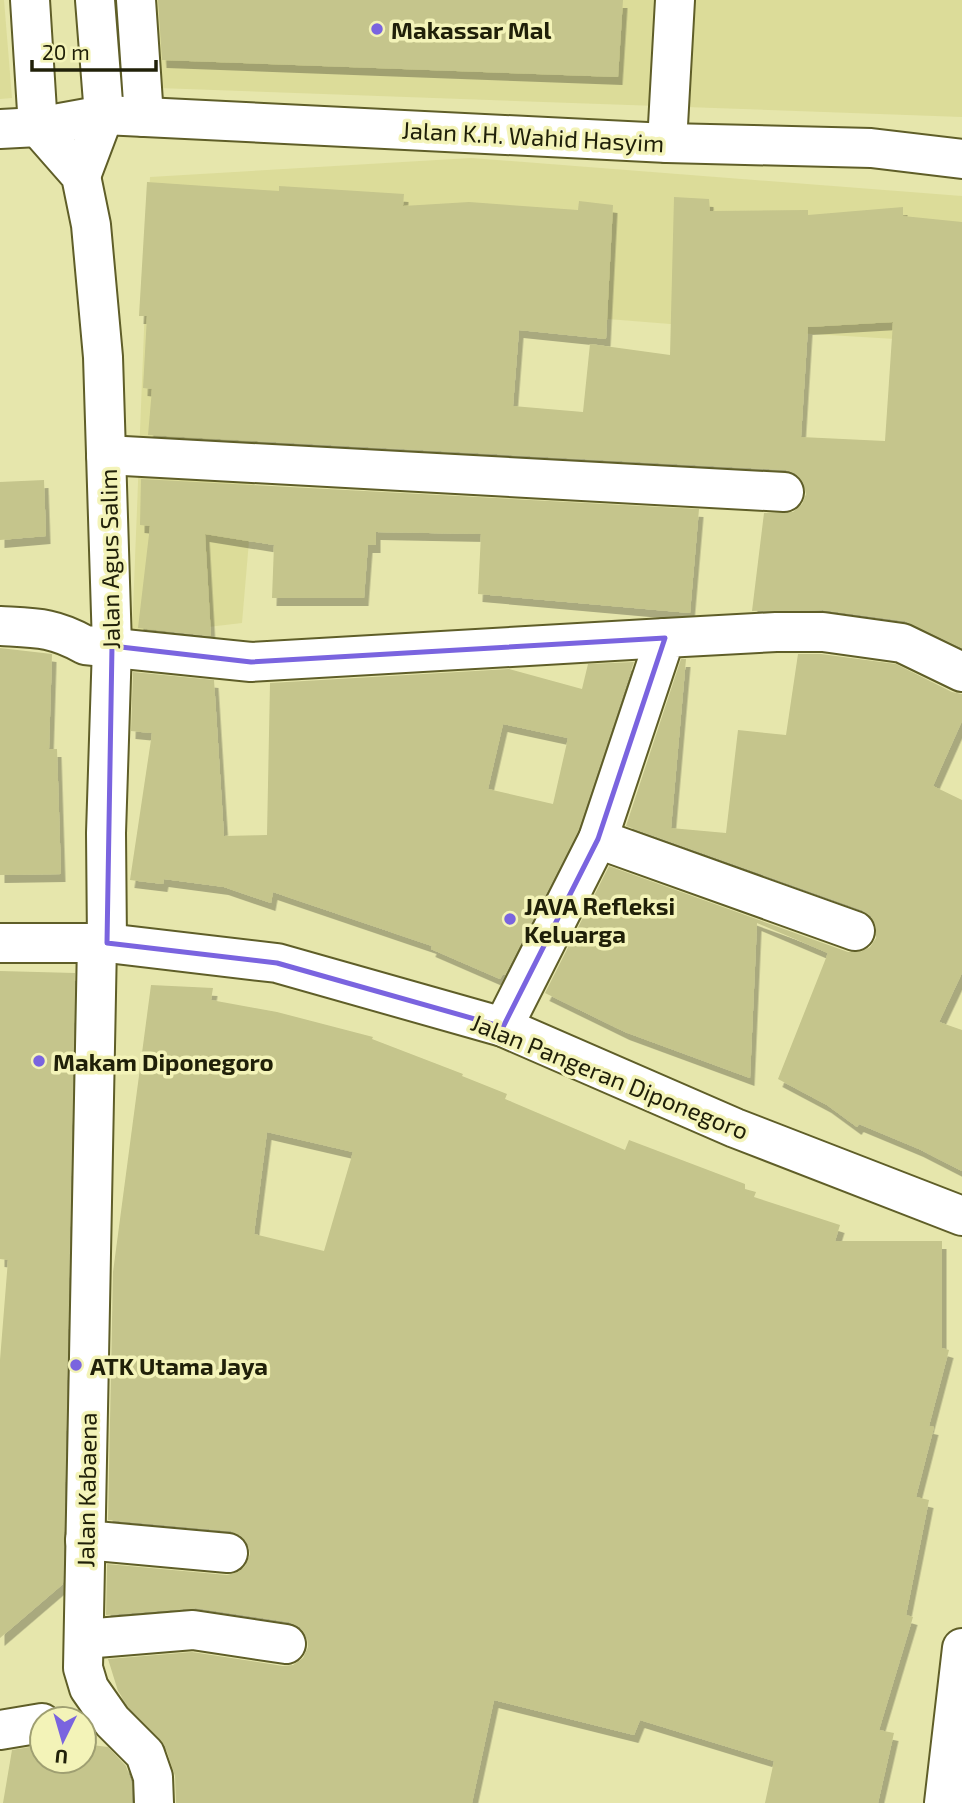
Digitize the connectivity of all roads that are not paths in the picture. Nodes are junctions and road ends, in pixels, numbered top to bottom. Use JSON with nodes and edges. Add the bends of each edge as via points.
{"nodes":[{"id":1,"x":30,"y":0,"type":"edge"},
{"id":2,"x":94,"y":0,"type":"edge"},
{"id":3,"x":135,"y":0,"type":"edge"},
{"id":4,"x":675,"y":0,"type":"edge"},
{"id":5,"x":104,"y":115,"type":"junction"},
{"id":6,"x":144,"y":117,"type":"junction"},
{"id":7,"x":38,"y":127,"type":"junction"},
{"id":8,"x":0,"y":129,"type":"edge"},
{"id":9,"x":667,"y":143,"type":"junction"},
{"id":10,"x":962,"y":159,"type":"edge"},
{"id":11,"x":81,"y":176,"type":"junction"},
{"id":12,"x":106,"y":455,"type":"junction"},
{"id":13,"x":784,"y":492,"type":"dead end"},
{"id":14,"x":0,"y":626,"type":"edge"},
{"id":15,"x":665,"y":638,"type":"junction"},
{"id":16,"x":99,"y":646,"type":"junction"},
{"id":17,"x":962,"y":672,"type":"edge"},
{"id":18,"x":598,"y":839,"type":"junction"},
{"id":19,"x":855,"y":931,"type":"dead end"},
{"id":20,"x":0,"y":943,"type":"edge"},
{"id":21,"x":102,"y":943,"type":"junction"},
{"id":22,"x":503,"y":1027,"type":"junction"},
{"id":23,"x":962,"y":1216,"type":"edge"},
{"id":24,"x":85,"y":1540,"type":"junction"},
{"id":25,"x":228,"y":1553,"type":"dead end"},
{"id":26,"x":84,"y":1640,"type":"junction"},
{"id":27,"x":286,"y":1644,"type":"dead end"},
{"id":28,"x":962,"y":1648,"type":"edge"},
{"id":29,"x":94,"y":1705,"type":"edge"},
{"id":30,"x":98,"y":1721,"type":"edge"},
{"id":31,"x":28,"y":1725,"type":"edge"},
{"id":32,"x":0,"y":1730,"type":"edge"},
{"id":33,"x":154,"y":1803,"type":"edge"},
{"id":34,"x":944,"y":1803,"type":"edge"}],
"edges":[{"from":1,"to":7,"type":"street"},
{"from":2,"to":5,"type":"street"},
{"from":3,"to":6,"type":"street"},
{"from":4,"to":9,"type":"street"},
{"from":5,"to":6,"type":"street","name":"Jalan K.H. Wahid Hasyim"},
{"from":5,"to":7,"type":"street","name":"Jalan K.H. Wahid Hasyim"},
{"from":5,"to":11,"type":"street"},
{"from":6,"to":9,"type":"street","name":"Jalan K.H. Wahid Hasyim"},
{"from":7,"to":8,"type":"street","name":"Jalan K.H. Wahid Hasyim"},
{"from":7,"to":11,"type":"street"},
{"from":9,"to":10,"type":"street","name":"Jalan K.H. Wahid Hasyim","via":[[871,148]]},
{"from":11,"to":12,"type":"street","name":"Jalan Agus Salim","via":[[91,225],[103,357]]},
{"from":12,"to":13,"type":"street"},
{"from":12,"to":16,"type":"street","name":"Jalan Agus Salim"},
{"from":14,"to":16,"type":"street","via":[[46,628]]},
{"from":15,"to":16,"type":"street","via":[[251,662]]},
{"from":15,"to":17,"type":"street","via":[[823,632],[902,643]]},
{"from":15,"to":18,"type":"street"},
{"from":16,"to":21,"type":"street","name":"Jalan Agus Salim","via":[[106,833]]},
{"from":18,"to":19,"type":"street"},
{"from":18,"to":22,"type":"street"},
{"from":20,"to":21,"type":"street","name":"Jalan Pangeran Diponegoro"},
{"from":21,"to":22,"type":"street","name":"Jalan Pangeran Diponegoro","via":[[277,963]]},
{"from":21,"to":24,"type":"street","name":"Jalan Kabaena"},
{"from":22,"to":23,"type":"street","name":"Jalan Pangeran Diponegoro","via":[[735,1128]]},
{"from":24,"to":25,"type":"street"},
{"from":24,"to":26,"type":"street","name":"Jalan Kabaena"},
{"from":26,"to":27,"type":"street","via":[[193,1630]]},
{"from":26,"to":29,"type":"street","name":"Jalan Kabaena","via":[[83,1668]]},
{"from":28,"to":34,"type":"street"},
{"from":30,"to":33,"type":"street","name":"Jalan Kabaena","via":[[145,1754],[151,1765]]},
{"from":31,"to":32,"type":"street"}]}
